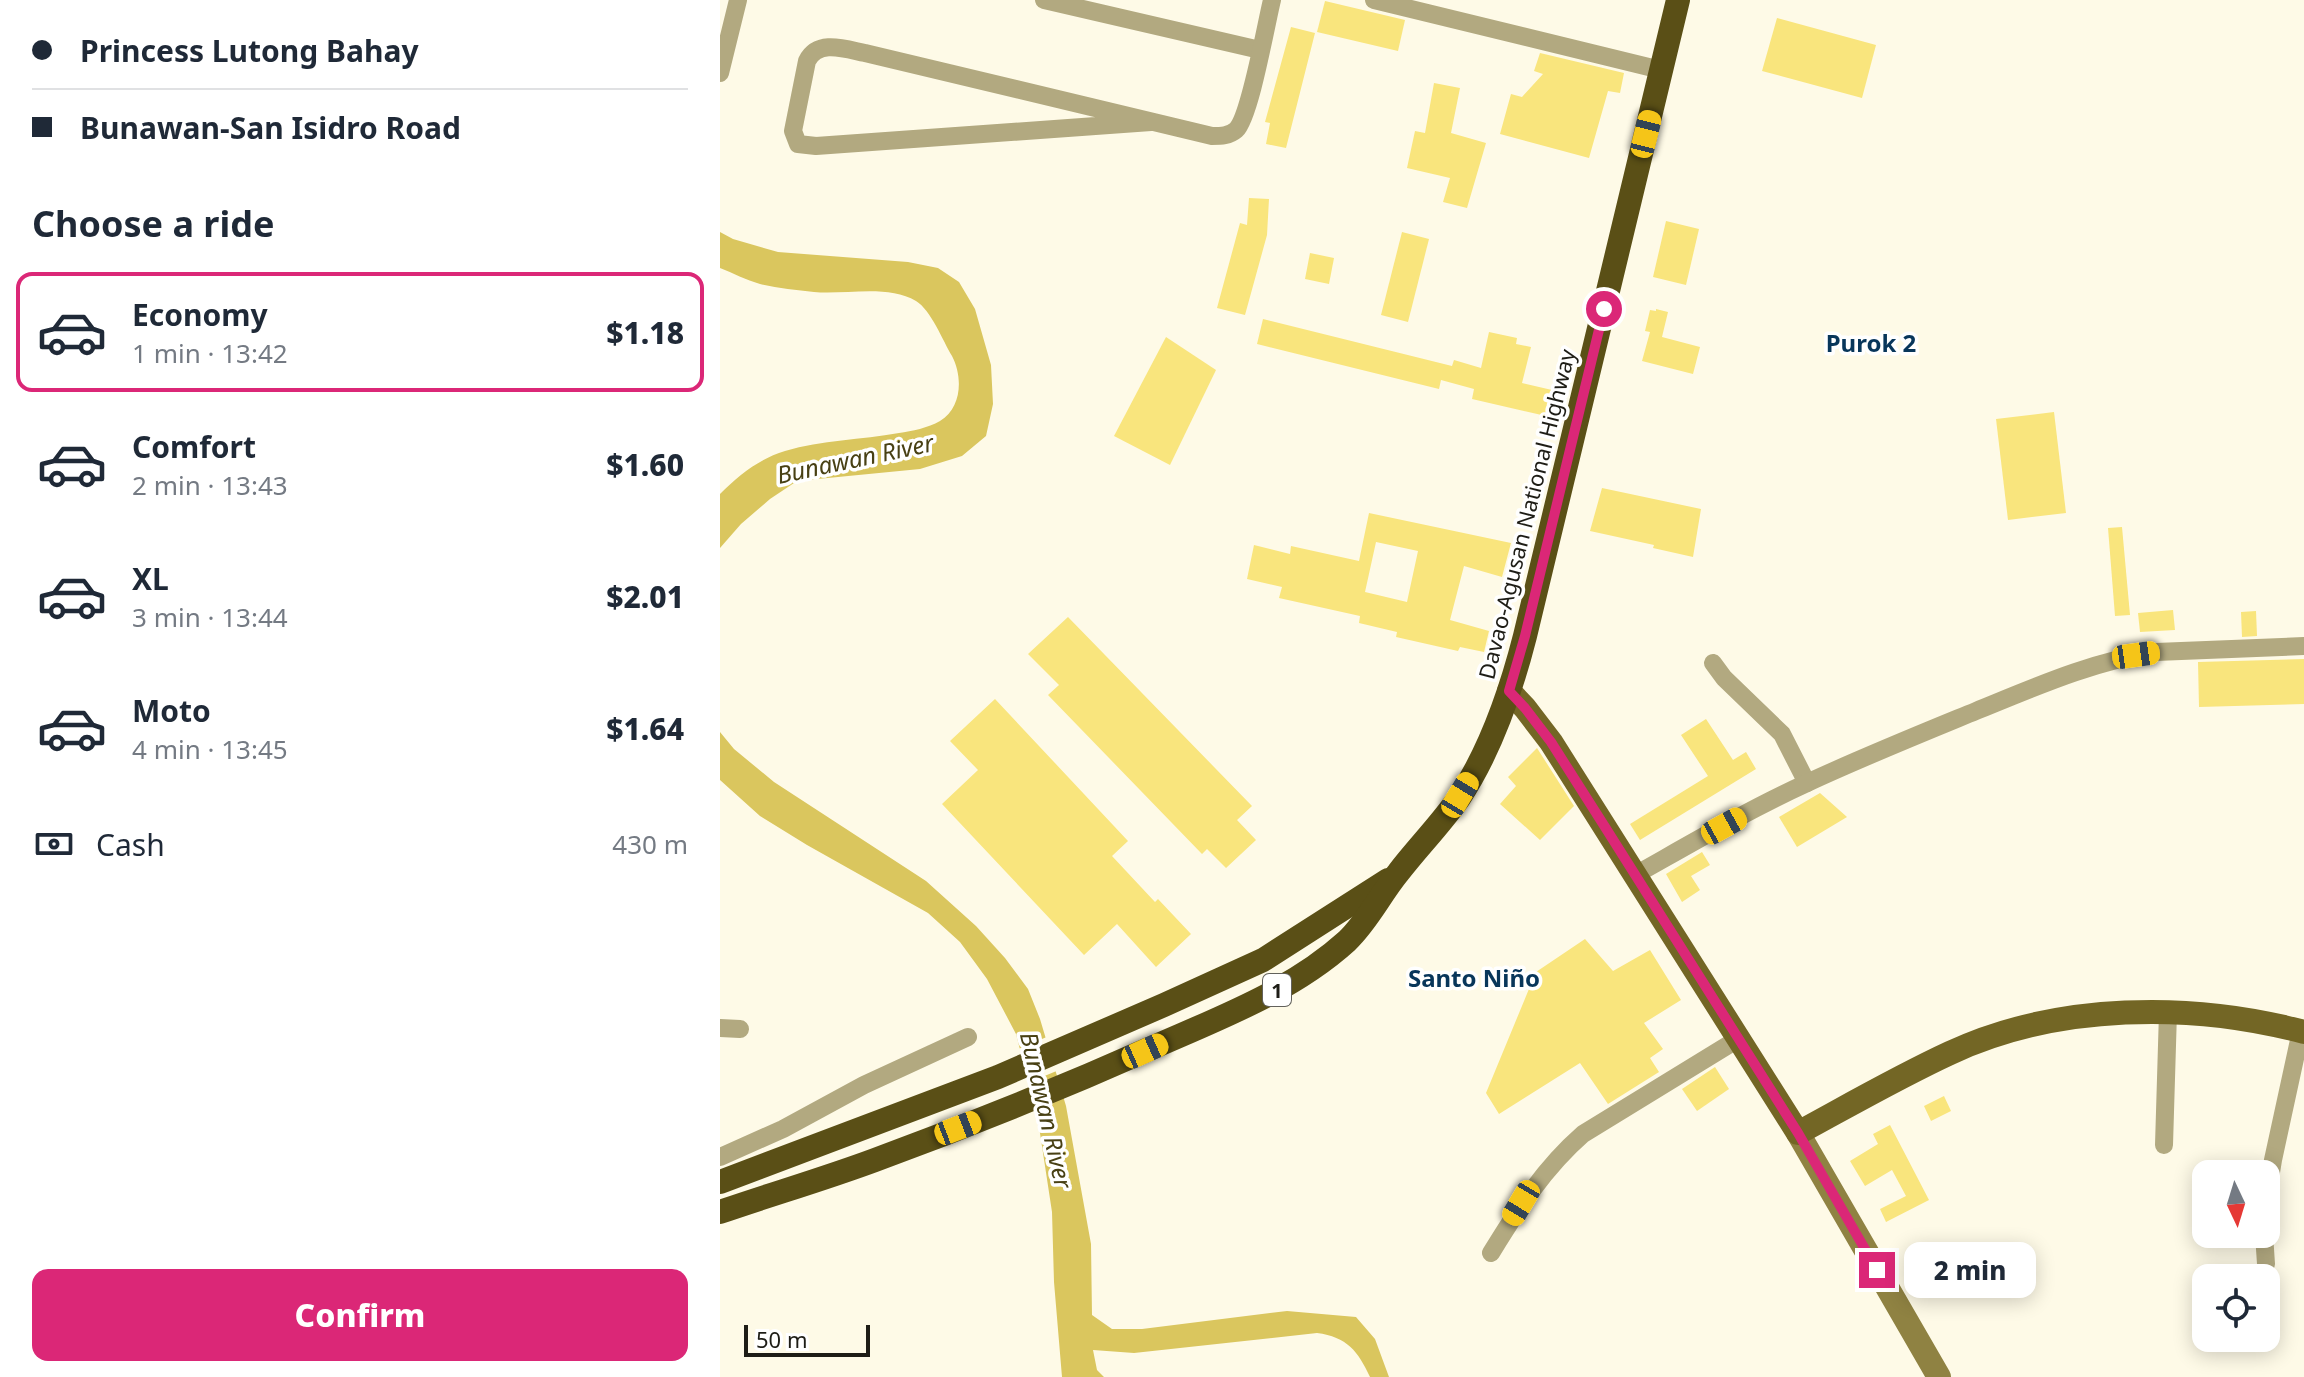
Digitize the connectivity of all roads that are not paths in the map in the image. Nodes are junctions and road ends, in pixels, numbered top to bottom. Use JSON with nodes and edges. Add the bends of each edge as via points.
{"nodes":[{"id":1,"x":738,"y":0,"type":"edge"},
{"id":2,"x":1044,"y":0,"type":"edge"},
{"id":3,"x":1272,"y":0,"type":"edge"},
{"id":4,"x":1374,"y":0,"type":"edge"},
{"id":5,"x":1678,"y":0,"type":"edge"},
{"id":6,"x":1260,"y":50,"type":"junction"},
{"id":7,"x":1661,"y":70,"type":"junction"},
{"id":8,"x":720,"y":73,"type":"edge"},
{"id":9,"x":1151,"y":122,"type":"junction"},
{"id":10,"x":2304,"y":646,"type":"edge"},
{"id":11,"x":1713,"y":663,"type":"dead end"},
{"id":12,"x":1509,"y":691,"type":"junction"},
{"id":13,"x":1807,"y":783,"type":"junction"},
{"id":14,"x":1397,"y":874,"type":"junction"},
{"id":15,"x":1635,"y":875,"type":"junction"},
{"id":16,"x":2168,"y":1012,"type":"junction"},
{"id":17,"x":720,"y":1028,"type":"edge"},
{"id":18,"x":740,"y":1029,"type":"dead end"},
{"id":19,"x":2302,"y":1032,"type":"edge"},
{"id":20,"x":968,"y":1037,"type":"dead end"},
{"id":21,"x":1738,"y":1039,"type":"junction"},
{"id":22,"x":1798,"y":1133,"type":"junction"},
{"id":23,"x":2164,"y":1145,"type":"dead end"},
{"id":24,"x":788,"y":1156,"type":"junction"},
{"id":25,"x":720,"y":1157,"type":"edge"},
{"id":26,"x":2273,"y":1160,"type":"edge"},
{"id":27,"x":720,"y":1182,"type":"edge"},
{"id":28,"x":800,"y":1185,"type":"junction"},
{"id":29,"x":720,"y":1212,"type":"edge"},
{"id":30,"x":2265,"y":1248,"type":"edge"},
{"id":31,"x":1491,"y":1253,"type":"dead end"},
{"id":32,"x":2266,"y":1264,"type":"dead end"},
{"id":33,"x":1939,"y":1377,"type":"edge"}],
"edges":[{"from":1,"to":8,"type":"street"},
{"from":2,"to":6,"type":"street"},
{"from":3,"to":6,"type":"street"},
{"from":4,"to":7,"type":"street"},
{"from":5,"to":7,"type":"highway","name":"Davao-Agusan National Highway","number":"1"},
{"from":6,"to":9,"type":"street","via":[[1246,112],[1234,132],[1212,136]]},
{"from":7,"to":12,"type":"highway","name":"Davao-Agusan National Highway","number":"1"},
{"from":9,"to":9,"type":"street","via":[[831,47],[818,49],[807,61],[793,131],[798,144],[816,146]]},
{"from":10,"to":13,"type":"street","via":[[2156,652],[2086,667]]},
{"from":11,"to":13,"type":"street","via":[[1782,734]]},
{"from":12,"to":14,"type":"highway","name":"Davao-Agusan National Highway","number":"1","via":[[1460,795]]},
{"from":12,"to":15,"type":"main road","via":[[1551,742]]},
{"from":13,"to":15,"type":"street"},
{"from":14,"to":24,"type":"highway","name":"Davao-Agusan National Highway","number":"1","via":[[1263,960],[998,1077]]},
{"from":14,"to":28,"type":"highway","name":"Davao-Agusan National Highway","number":"1","via":[[1355,932],[1308,971],[1252,1002],[1014,1107]]},
{"from":15,"to":21,"type":"main road"},
{"from":16,"to":19,"type":"main road","via":[[2241,1018]]},
{"from":16,"to":22,"type":"main road","via":[[2088,1016],[1987,1039],[1951,1052]]},
{"from":16,"to":23,"type":"street"},
{"from":17,"to":18,"type":"street"},
{"from":19,"to":26,"type":"street"},
{"from":20,"to":25,"type":"street"},
{"from":21,"to":22,"type":"main road"},
{"from":21,"to":31,"type":"street","via":[[1565,1150],[1521,1203]]},
{"from":22,"to":33,"type":"main road"},
{"from":24,"to":27,"type":"highway","name":"Davao-Agusan National Highway","number":"1"},
{"from":24,"to":28,"type":"highway"},
{"from":28,"to":29,"type":"highway","name":"Davao-Agusan National Highway","number":"1"},
{"from":30,"to":32,"type":"street"}]}
